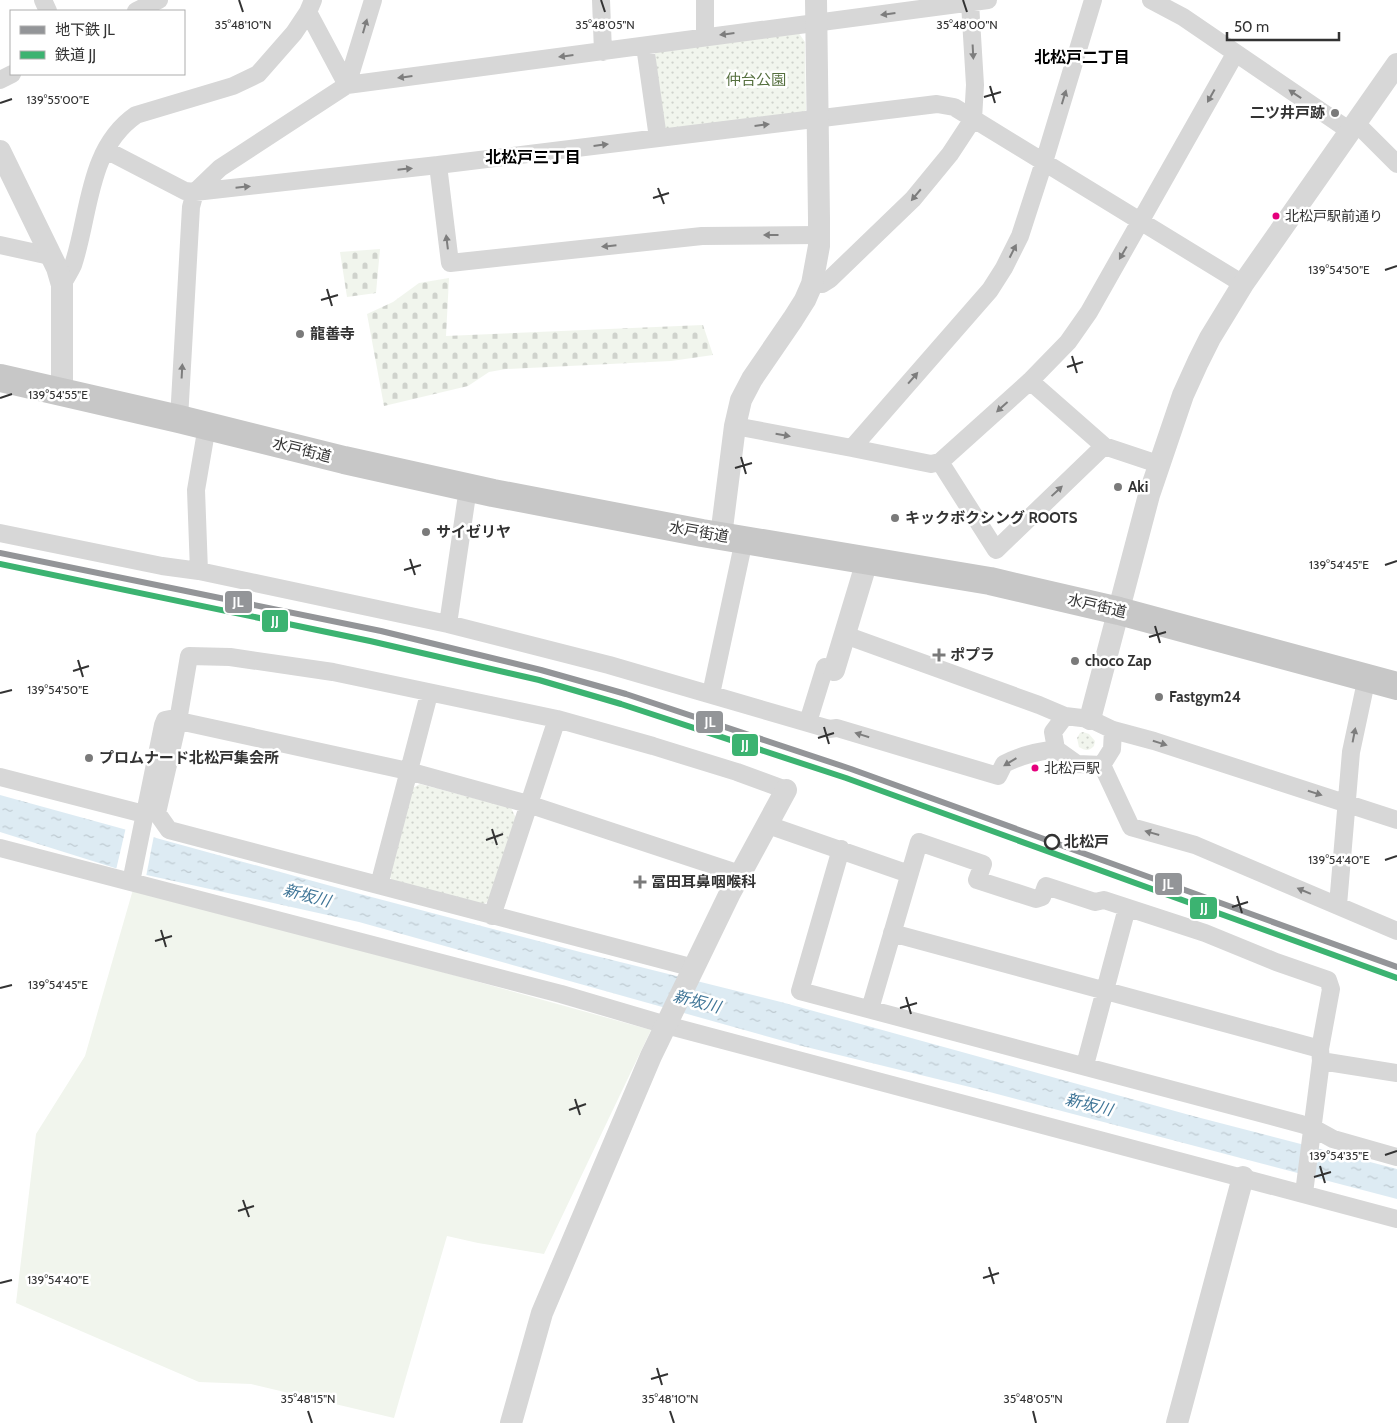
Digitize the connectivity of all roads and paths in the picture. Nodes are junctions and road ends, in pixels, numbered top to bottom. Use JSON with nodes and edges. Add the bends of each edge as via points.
{"nodes":[{"id":1,"x":373,"y":0,"type":"edge"},
{"id":2,"x":601,"y":0,"type":"edge"},
{"id":3,"x":705,"y":0,"type":"edge"},
{"id":4,"x":816,"y":0,"type":"edge"},
{"id":5,"x":988,"y":0,"type":"edge"},
{"id":6,"x":1093,"y":0,"type":"edge"},
{"id":7,"x":1151,"y":0,"type":"edge"},
{"id":8,"x":970,"y":3,"type":"junction"},
{"id":9,"x":925,"y":4,"type":"edge"},
{"id":10,"x":311,"y":6,"type":"edge"},
{"id":11,"x":1184,"y":9,"type":"edge"},
{"id":12,"x":816,"y":23,"type":"junction"},
{"id":13,"x":705,"y":37,"type":"junction"},
{"id":14,"x":645,"y":46,"type":"junction"},
{"id":15,"x":603,"y":52,"type":"junction"},
{"id":16,"x":1235,"y":54,"type":"junction"},
{"id":17,"x":1397,"y":64,"type":"edge"},
{"id":18,"x":347,"y":85,"type":"junction"},
{"id":19,"x":817,"y":119,"type":"junction"},
{"id":20,"x":973,"y":119,"type":"junction"},
{"id":21,"x":1353,"y":127,"type":"junction"},
{"id":22,"x":658,"y":138,"type":"junction"},
{"id":23,"x":106,"y":150,"type":"junction"},
{"id":24,"x":0,"y":151,"type":"edge"},
{"id":25,"x":1044,"y":162,"type":"junction"},
{"id":26,"x":1397,"y":164,"type":"edge"},
{"id":27,"x":438,"y":166,"type":"junction"},
{"id":28,"x":195,"y":192,"type":"junction"},
{"id":29,"x":1141,"y":221,"type":"junction"},
{"id":30,"x":819,"y":235,"type":"junction"},
{"id":31,"x":0,"y":245,"type":"edge"},
{"id":32,"x":50,"y":256,"type":"junction"},
{"id":33,"x":812,"y":284,"type":"junction"},
{"id":34,"x":1243,"y":284,"type":"junction"},
{"id":35,"x":62,"y":285,"type":"junction"},
{"id":36,"x":0,"y":378,"type":"edge"},
{"id":37,"x":1030,"y":381,"type":"junction"},
{"id":38,"x":62,"y":393,"type":"junction"},
{"id":39,"x":179,"y":419,"type":"junction"},
{"id":40,"x":207,"y":426,"type":"junction"},
{"id":41,"x":735,"y":426,"type":"junction"},
{"id":42,"x":1104,"y":446,"type":"junction"},
{"id":43,"x":852,"y":448,"type":"junction"},
{"id":44,"x":940,"y":462,"type":"junction"},
{"id":45,"x":1158,"y":464,"type":"junction"},
{"id":46,"x":468,"y":488,"type":"junction"},
{"id":47,"x":0,"y":533,"type":"edge"},
{"id":48,"x":733,"y":538,"type":"junction"},
{"id":49,"x":996,"y":550,"type":"junction"},
{"id":50,"x":867,"y":561,"type":"junction"},
{"id":51,"x":199,"y":571,"type":"junction"},
{"id":52,"x":990,"y":581,"type":"junction"},
{"id":53,"x":1119,"y":611,"type":"junction"},
{"id":54,"x":448,"y":624,"type":"junction"},
{"id":55,"x":845,"y":636,"type":"junction"},
{"id":56,"x":834,"y":670,"type":"joint"},
{"id":57,"x":1367,"y":677,"type":"junction"},
{"id":58,"x":1397,"y":686,"type":"edge"},
{"id":59,"x":430,"y":694,"type":"junction"},
{"id":60,"x":711,"y":694,"type":"junction"},
{"id":61,"x":1065,"y":716,"type":"junction"},
{"id":62,"x":556,"y":719,"type":"junction"},
{"id":63,"x":1090,"y":719,"type":"junction"},
{"id":64,"x":178,"y":721,"type":"junction"},
{"id":65,"x":808,"y":722,"type":"junction"},
{"id":66,"x":1113,"y":730,"type":"junction"},
{"id":67,"x":1056,"y":749,"type":"junction"},
{"id":68,"x":1102,"y":765,"type":"junction"},
{"id":69,"x":408,"y":771,"type":"junction"},
{"id":70,"x":0,"y":777,"type":"edge"},
{"id":71,"x":786,"y":790,"type":"joint"},
{"id":72,"x":528,"y":804,"type":"junction"},
{"id":73,"x":1347,"y":804,"type":"junction"},
{"id":74,"x":1397,"y":820,"type":"edge"},
{"id":75,"x":143,"y":821,"type":"junction"},
{"id":76,"x":768,"y":824,"type":"junction"},
{"id":77,"x":0,"y":848,"type":"edge"},
{"id":78,"x":841,"y":849,"type":"junction"},
{"id":79,"x":740,"y":874,"type":"junction"},
{"id":80,"x":909,"y":874,"type":"junction"},
{"id":81,"x":132,"y":878,"type":"junction"},
{"id":82,"x":380,"y":885,"type":"junction"},
{"id":83,"x":1338,"y":905,"type":"junction"},
{"id":84,"x":1127,"y":908,"type":"junction"},
{"id":85,"x":492,"y":916,"type":"junction"},
{"id":86,"x":1397,"y":931,"type":"edge"},
{"id":87,"x":892,"y":933,"type":"junction"},
{"id":88,"x":694,"y":968,"type":"junction"},
{"id":89,"x":1105,"y":991,"type":"junction"},
{"id":90,"x":870,"y":1009,"type":"junction"},
{"id":91,"x":666,"y":1024,"type":"junction"},
{"id":92,"x":1321,"y":1055,"type":"junction"},
{"id":93,"x":1085,"y":1066,"type":"junction"},
{"id":94,"x":1397,"y":1073,"type":"edge"},
{"id":95,"x":1313,"y":1128,"type":"junction"},
{"id":96,"x":1397,"y":1157,"type":"edge"},
{"id":97,"x":1243,"y":1178,"type":"junction"},
{"id":98,"x":1304,"y":1193,"type":"junction"},
{"id":99,"x":1397,"y":1219,"type":"edge"},
{"id":100,"x":511,"y":1423,"type":"edge"},
{"id":101,"x":1177,"y":1423,"type":"edge"}],
"edges":[{"from":18,"to":1,"type":"street","one_way":true},
{"from":2,"to":15,"type":"street"},
{"from":3,"to":13,"type":"street"},
{"from":4,"to":12,"type":"street"},
{"from":5,"to":8,"type":"street"},
{"from":25,"to":6,"type":"street","one_way":true},
{"from":7,"to":11,"type":"street"},
{"from":8,"to":9,"type":"street"},
{"from":8,"to":20,"type":"street","one_way":true,"via":[[975,85]]},
{"from":9,"to":12,"type":"street","one_way":true},
{"from":10,"to":18,"type":"street"},
{"from":10,"to":23,"type":"street","via":[[294,33],[258,74],[233,86],[136,116],[124,125]]},
{"from":11,"to":16,"type":"street"},
{"from":12,"to":13,"type":"street","one_way":true},
{"from":12,"to":19,"type":"street"},
{"from":13,"to":14,"type":"street"},
{"from":14,"to":15,"type":"street"},
{"from":14,"to":22,"type":"street"},
{"from":15,"to":18,"type":"street","one_way":true},
{"from":21,"to":16,"type":"street","one_way":true},
{"from":16,"to":29,"type":"street","one_way":true},
{"from":17,"to":21,"type":"street"},
{"from":18,"to":28,"type":"street","via":[[220,168]]},
{"from":19,"to":20,"type":"street","via":[[937,104],[954,107]]},
{"from":22,"to":19,"type":"street","one_way":true},
{"from":19,"to":30,"type":"street"},
{"from":20,"to":25,"type":"street"},
{"from":20,"to":33,"type":"street","one_way":true,"via":[[950,154],[913,199],[830,279],[822,284]]},
{"from":21,"to":26,"type":"street"},
{"from":21,"to":34,"type":"street"},
{"from":27,"to":22,"type":"street","one_way":true},
{"from":23,"to":28,"type":"street","via":[[185,191]]},
{"from":23,"to":35,"type":"street","via":[[99,162],[72,266]]},
{"from":24,"to":32,"type":"street"},
{"from":25,"to":29,"type":"street"},
{"from":43,"to":25,"type":"street","one_way":true,"via":[[990,290],[1020,236]]},
{"from":28,"to":27,"type":"street","one_way":true},
{"from":30,"to":27,"type":"street","one_way":true,"via":[[702,236],[450,262]]},
{"from":39,"to":28,"type":"street","one_way":true,"via":[[190,214]]},
{"from":29,"to":34,"type":"street"},
{"from":29,"to":37,"type":"street","one_way":true,"via":[[1074,335]]},
{"from":30,"to":33,"type":"street"},
{"from":31,"to":32,"type":"street"},
{"from":32,"to":35,"type":"street"},
{"from":33,"to":41,"type":"street","via":[[793,319],[752,379],[741,400]]},
{"from":34,"to":45,"type":"street","via":[[1198,362]]},
{"from":35,"to":38,"type":"street"},
{"from":36,"to":38,"type":"highway","name":"水戸街道"},
{"from":37,"to":42,"type":"street"},
{"from":37,"to":44,"type":"street","one_way":true},
{"from":38,"to":39,"type":"highway","name":"水戸街道"},
{"from":39,"to":40,"type":"highway","name":"水戸街道"},
{"from":40,"to":46,"type":"highway","name":"水戸街道"},
{"from":40,"to":51,"type":"street","via":[[196,490]]},
{"from":41,"to":43,"type":"street","one_way":true},
{"from":41,"to":48,"type":"street"},
{"from":42,"to":45,"type":"street"},
{"from":49,"to":42,"type":"street","one_way":true},
{"from":43,"to":44,"type":"street","via":[[931,464]]},
{"from":44,"to":49,"type":"street"},
{"from":45,"to":53,"type":"street"},
{"from":46,"to":48,"type":"highway","name":"水戸街道"},
{"from":46,"to":54,"type":"street"},
{"from":47,"to":51,"type":"street"},
{"from":48,"to":50,"type":"highway","name":"水戸街道"},
{"from":48,"to":60,"type":"street"},
{"from":49,"to":52,"type":"street"},
{"from":50,"to":52,"type":"highway","name":"水戸街道"},
{"from":50,"to":55,"type":"street"},
{"from":51,"to":54,"type":"street"},
{"from":52,"to":53,"type":"highway","name":"水戸街道"},
{"from":53,"to":57,"type":"highway","name":"水戸街道"},
{"from":53,"to":63,"type":"street"},
{"from":54,"to":60,"type":"street"},
{"from":55,"to":56,"type":"street"},
{"from":55,"to":61,"type":"street"},
{"from":56,"to":65,"type":"street","via":[[825,667]]},
{"from":57,"to":58,"type":"highway","name":"水戸街道"},
{"from":73,"to":57,"type":"street","one_way":true,"via":[[1351,752]]},
{"from":59,"to":62,"type":"street"},
{"from":59,"to":64,"type":"street","via":[[333,672],[230,657],[189,656]]},
{"from":59,"to":69,"type":"street"},
{"from":60,"to":65,"type":"street"},
{"from":61,"to":63,"type":"street"},
{"from":61,"to":67,"type":"street","via":[[1053,732]]},
{"from":62,"to":71,"type":"street","via":[[653,746]]},
{"from":62,"to":72,"type":"street"},
{"from":63,"to":66,"type":"street"},
{"from":64,"to":69,"type":"street"},
{"from":64,"to":75,"type":"street","via":[[165,720],[163,725]]},
{"from":64,"to":82,"type":"street","via":[[157,813],[169,830]]},
{"from":67,"to":65,"type":"street","one_way":true,"via":[[1024,754],[1008,761],[998,776]]},
{"from":66,"to":68,"type":"street","via":[[1112,749]]},
{"from":66,"to":73,"type":"street","one_way":true},
{"from":67,"to":68,"type":"street","via":[[1077,764]]},
{"from":83,"to":68,"type":"street","one_way":true,"via":[[1195,845],[1131,827]]},
{"from":69,"to":72,"type":"street"},
{"from":69,"to":82,"type":"street"},
{"from":70,"to":75,"type":"street"},
{"from":71,"to":76,"type":"street"},
{"from":72,"to":79,"type":"street"},
{"from":72,"to":85,"type":"street"},
{"from":73,"to":74,"type":"street"},
{"from":73,"to":83,"type":"street"},
{"from":75,"to":81,"type":"street"},
{"from":76,"to":78,"type":"street"},
{"from":76,"to":79,"type":"street"},
{"from":77,"to":81,"type":"street"},
{"from":78,"to":80,"type":"street"},
{"from":78,"to":90,"type":"street","via":[[800,991]]},
{"from":79,"to":88,"type":"street"},
{"from":80,"to":84,"type":"street","via":[[919,842],[983,864],[977,880],[1036,899],[1042,897],[1046,886],[1095,902],[1104,900]]},
{"from":80,"to":87,"type":"street"},
{"from":81,"to":91,"type":"street"},
{"from":82,"to":85,"type":"street"},
{"from":83,"to":86,"type":"street"},
{"from":84,"to":89,"type":"street"},
{"from":84,"to":92,"type":"street","via":[[1205,933],[1328,980],[1331,989]]},
{"from":85,"to":88,"type":"street"},
{"from":87,"to":89,"type":"street"},
{"from":87,"to":90,"type":"street"},
{"from":88,"to":91,"type":"street"},
{"from":89,"to":92,"type":"street"},
{"from":89,"to":93,"type":"street"},
{"from":90,"to":93,"type":"street"},
{"from":91,"to":97,"type":"street"},
{"from":91,"to":100,"type":"street","via":[[542,1313]]},
{"from":92,"to":94,"type":"street"},
{"from":92,"to":95,"type":"street"},
{"from":93,"to":95,"type":"street"},
{"from":95,"to":96,"type":"street","via":[[1333,1140]]},
{"from":95,"to":98,"type":"street"},
{"from":97,"to":98,"type":"street"},
{"from":97,"to":101,"type":"street"},
{"from":98,"to":99,"type":"street"}]}
